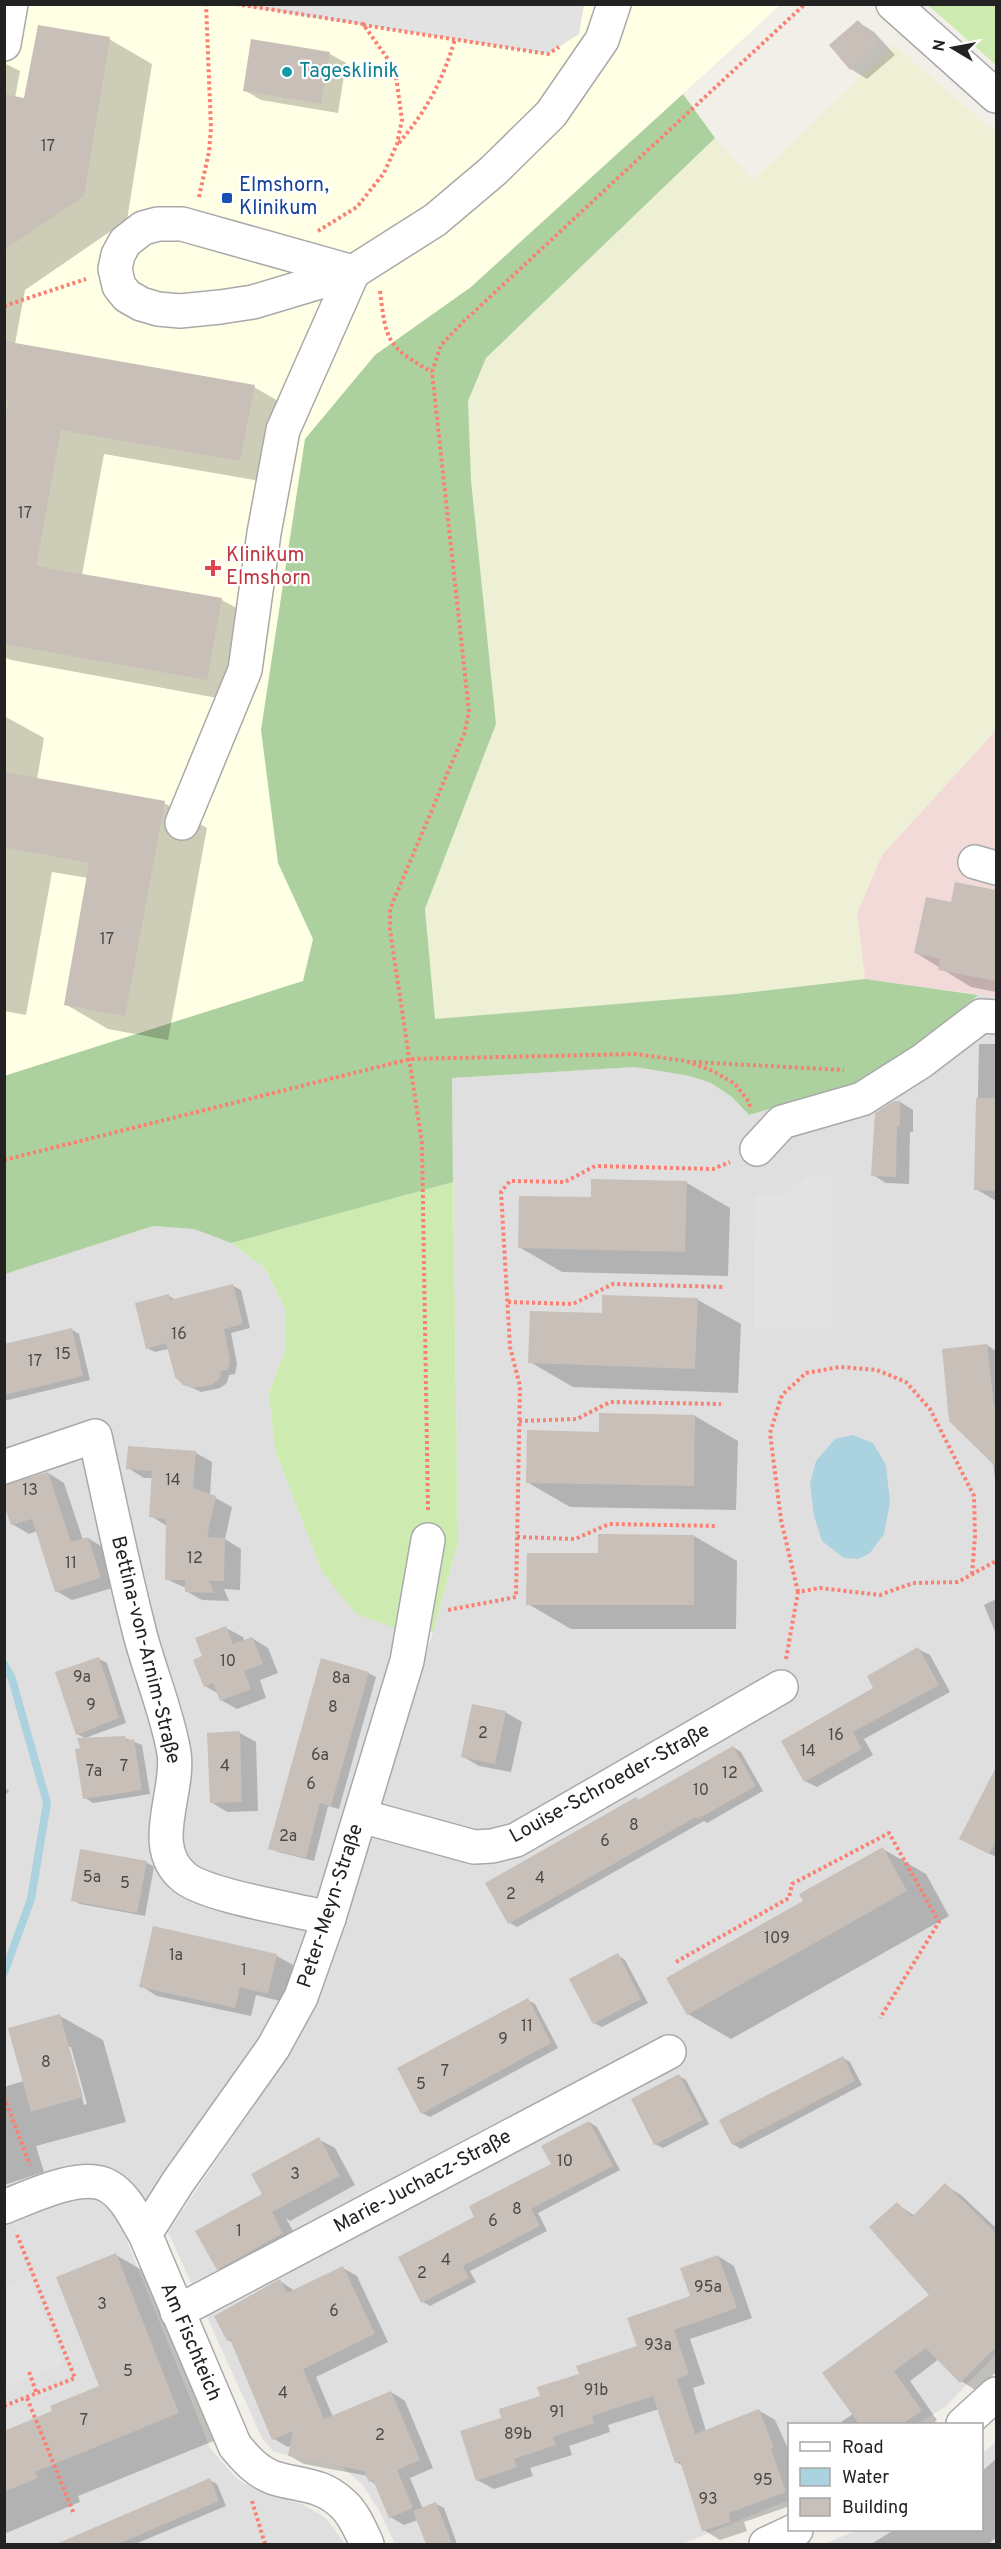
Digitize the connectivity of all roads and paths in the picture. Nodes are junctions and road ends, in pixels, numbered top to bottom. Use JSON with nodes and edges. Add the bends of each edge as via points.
{"nodes":[{"id":1,"x":206,"y":4,"type":"edge"},
{"id":2,"x":236,"y":4,"type":"edge"},
{"id":3,"x":614,"y":4,"type":"edge"},
{"id":4,"x":805,"y":4,"type":"edge"},
{"id":5,"x":893,"y":4,"type":"edge"},
{"id":6,"x":363,"y":24,"type":"junction"},
{"id":7,"x":455,"y":39,"type":"junction"},
{"id":8,"x":564,"y":44,"type":"dead end"},
{"id":9,"x":996,"y":96,"type":"edge"},
{"id":10,"x":397,"y":144,"type":"junction"},
{"id":11,"x":191,"y":227,"type":"junction"},
{"id":12,"x":315,"y":233,"type":"dead end"},
{"id":13,"x":360,"y":268,"type":"junction"},
{"id":14,"x":115,"y":269,"type":"junction"},
{"id":15,"x":4,"y":306,"type":"edge"},
{"id":16,"x":432,"y":372,"type":"junction"},
{"id":17,"x":182,"y":823,"type":"dead end"},
{"id":18,"x":996,"y":1017,"type":"edge"},
{"id":19,"x":410,"y":1059,"type":"junction"},
{"id":20,"x":686,"y":1061,"type":"junction"},
{"id":21,"x":845,"y":1070,"type":"dead end"},
{"id":22,"x":757,"y":1149,"type":"junction"},
{"id":23,"x":4,"y":1160,"type":"edge"},
{"id":24,"x":723,"y":1287,"type":"dead end"},
{"id":25,"x":508,"y":1302,"type":"junction"},
{"id":26,"x":721,"y":1404,"type":"dead end"},
{"id":27,"x":519,"y":1420,"type":"junction"},
{"id":28,"x":4,"y":1467,"type":"edge"},
{"id":29,"x":718,"y":1526,"type":"dead end"},
{"id":30,"x":517,"y":1537,"type":"junction"},
{"id":31,"x":428,"y":1540,"type":"joint"},
{"id":32,"x":996,"y":1561,"type":"edge"},
{"id":33,"x":972,"y":1575,"type":"junction"},
{"id":34,"x":798,"y":1592,"type":"junction"},
{"id":35,"x":416,"y":1616,"type":"junction"},
{"id":36,"x":781,"y":1687,"type":"joint"},
{"id":37,"x":361,"y":1816,"type":"junction"},
{"id":38,"x":329,"y":1918,"type":"junction"},
{"id":39,"x":676,"y":1962,"type":"dead end"},
{"id":40,"x":879,"y":2018,"type":"dead end"},
{"id":41,"x":669,"y":2052,"type":"dead end"},
{"id":42,"x":4,"y":2097,"type":"edge"},
{"id":43,"x":41,"y":2193,"type":"junction"},
{"id":44,"x":5,"y":2207,"type":"edge"},
{"id":45,"x":145,"y":2235,"type":"junction"},
{"id":46,"x":177,"y":2312,"type":"junction"},
{"id":47,"x":29,"y":2372,"type":"dead end"},
{"id":48,"x":37,"y":2394,"type":"junction"},
{"id":49,"x":996,"y":2394,"type":"edge"},
{"id":50,"x":27,"y":2398,"type":"junction"},
{"id":51,"x":4,"y":2406,"type":"edge"},
{"id":52,"x":964,"y":2423,"type":"edge"},
{"id":53,"x":74,"y":2514,"type":"dead end"},
{"id":54,"x":792,"y":2531,"type":"edge"},
{"id":55,"x":367,"y":2544,"type":"edge"},
{"id":56,"x":766,"y":2544,"type":"edge"}],
"edges":[{"from":1,"to":11,"type":"path","via":[[211,128]]},
{"from":2,"to":6,"type":"path"},
{"from":3,"to":13,"type":"street","via":[[602,40],[551,114],[435,220]]},
{"from":4,"to":16,"type":"path","via":[[463,322],[441,345]]},
{"from":5,"to":9,"type":"street"},
{"from":6,"to":7,"type":"path"},
{"from":6,"to":10,"type":"path","via":[[395,69],[402,120]]},
{"from":7,"to":8,"type":"path","via":[[548,54]]},
{"from":7,"to":10,"type":"path","via":[[445,74],[420,118]]},
{"from":10,"to":12,"type":"path","via":[[384,173],[357,207]]},
{"from":11,"to":13,"type":"street"},
{"from":11,"to":14,"type":"street","via":[[158,224],[143,228],[125,243]]},
{"from":13,"to":14,"type":"street","via":[[253,302],[180,311],[158,309],[127,296],[119,286]]},
{"from":13,"to":16,"type":"path","via":[[380,290],[385,331],[397,352]]},
{"from":13,"to":17,"type":"street","via":[[284,430],[264,533],[245,670]]},
{"from":14,"to":15,"type":"path"},
{"from":16,"to":19,"type":"path","via":[[469,712],[464,734],[390,909]]},
{"from":18,"to":22,"type":"street","via":[[981,1016],[922,1061],[862,1099],[783,1122]]},
{"from":19,"to":20,"type":"path","via":[[635,1054]]},
{"from":19,"to":23,"type":"path"},
{"from":19,"to":31,"type":"path","via":[[422,1144]]},
{"from":20,"to":21,"type":"path"},
{"from":20,"to":22,"type":"path","via":[[735,1084],[749,1102]]},
{"from":22,"to":25,"type":"path","via":[[713,1169],[595,1166],[565,1182],[510,1181],[501,1192]]},
{"from":24,"to":25,"type":"path","via":[[613,1284],[573,1304]]},
{"from":25,"to":27,"type":"path","via":[[510,1347],[520,1386]]},
{"from":26,"to":27,"type":"path","via":[[610,1402],[577,1419]]},
{"from":27,"to":30,"type":"path"},
{"from":28,"to":38,"type":"street","name":"Bettina-von-Arnim-Straße","via":[[95,1436],[138,1627],[174,1755],[167,1854],[185,1878],[209,1890]]},
{"from":29,"to":30,"type":"path","via":[[609,1524],[575,1539]]},
{"from":30,"to":35,"type":"path","via":[[516,1597]]},
{"from":31,"to":35,"type":"street","name":"Peter-Meyn-Straße"},
{"from":32,"to":33,"type":"path"},
{"from":33,"to":34,"type":"path","via":[[958,1582],[913,1584],[880,1595],[820,1588]]},
{"from":33,"to":34,"type":"path","via":[[974,1496],[930,1409],[906,1382],[877,1370],[840,1367],[806,1373],[782,1395],[770,1433],[781,1520]]},
{"from":34,"to":36,"type":"path"},
{"from":35,"to":37,"type":"street","name":"Peter-Meyn-Straße","via":[[407,1661]]},
{"from":36,"to":37,"type":"street","name":"Louise-Schroeder-Straße","via":[[516,1840],[474,1847]]},
{"from":37,"to":38,"type":"street","name":"Peter-Meyn-Straße"},
{"from":38,"to":45,"type":"street","name":"Peter-Meyn-Straße","via":[[301,1997],[273,2048]]},
{"from":39,"to":40,"type":"path","via":[[789,1898],[792,1884],[889,1833],[939,1922]]},
{"from":41,"to":46,"type":"street","name":"Marie-Juchacz-Straße"},
{"from":42,"to":43,"type":"path"},
{"from":43,"to":44,"type":"street","name":"Am Fischteich"},
{"from":43,"to":45,"type":"street","name":"Am Fischteich","via":[[90,2181],[108,2186],[128,2205]]},
{"from":44,"to":48,"type":"path","via":[[75,2378]]},
{"from":45,"to":46,"type":"street","name":"Am Fischteich"},
{"from":46,"to":55,"type":"street","name":"Am Fischteich","via":[[235,2446],[250,2464],[273,2478],[310,2484],[345,2505]]},
{"from":47,"to":48,"type":"path"},
{"from":48,"to":50,"type":"path"},
{"from":49,"to":52,"type":"street"},
{"from":50,"to":51,"type":"path"},
{"from":50,"to":53,"type":"path"},
{"from":54,"to":56,"type":"street"}]}
